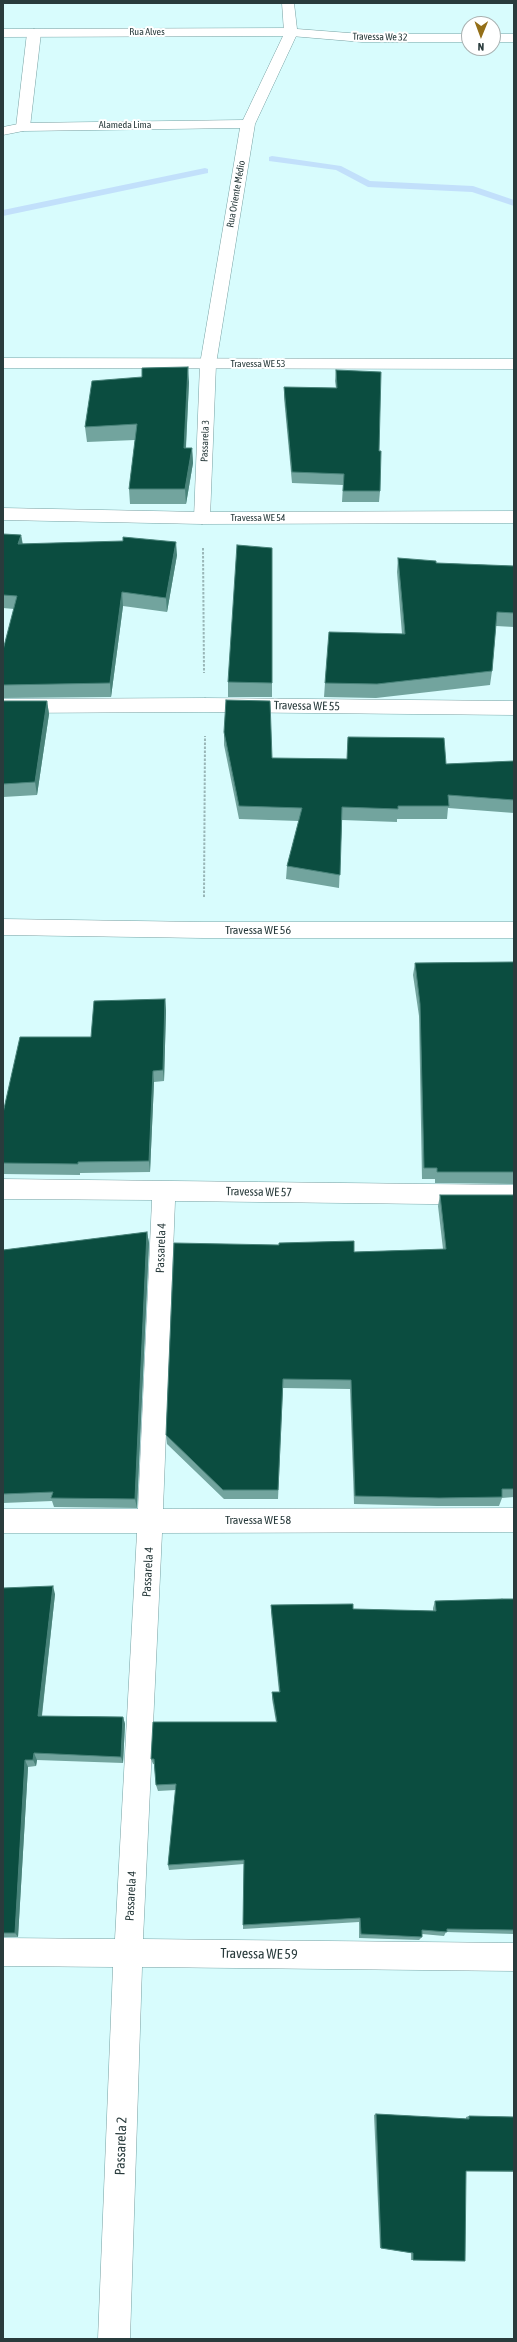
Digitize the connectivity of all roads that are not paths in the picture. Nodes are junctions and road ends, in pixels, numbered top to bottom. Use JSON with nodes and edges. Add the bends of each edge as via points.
{"nodes":[{"id":1,"x":288,"y":3,"type":"edge"},
{"id":2,"x":291,"y":32,"type":"junction"},
{"id":3,"x":3,"y":33,"type":"edge"},
{"id":4,"x":34,"y":33,"type":"junction"},
{"id":5,"x":461,"y":38,"type":"edge"},
{"id":6,"x":501,"y":38,"type":"edge"},
{"id":7,"x":514,"y":38,"type":"edge"},
{"id":8,"x":248,"y":124,"type":"junction"},
{"id":9,"x":24,"y":126,"type":"junction"},
{"id":10,"x":3,"y":131,"type":"edge"},
{"id":11,"x":3,"y":363,"type":"edge"},
{"id":12,"x":208,"y":364,"type":"junction"},
{"id":13,"x":514,"y":364,"type":"edge"},
{"id":14,"x":3,"y":514,"type":"edge"},
{"id":15,"x":514,"y":517,"type":"edge"},
{"id":16,"x":202,"y":518,"type":"junction"},
{"id":17,"x":3,"y":706,"type":"edge"},
{"id":18,"x":514,"y":708,"type":"edge"},
{"id":19,"x":3,"y":927,"type":"edge"},
{"id":20,"x":514,"y":930,"type":"edge"},
{"id":21,"x":3,"y":1189,"type":"edge"},
{"id":22,"x":164,"y":1191,"type":"junction"},
{"id":23,"x":514,"y":1195,"type":"edge"},
{"id":24,"x":150,"y":1519,"type":"junction"},
{"id":25,"x":514,"y":1520,"type":"edge"},
{"id":26,"x":3,"y":1521,"type":"edge"},
{"id":27,"x":3,"y":1952,"type":"edge"},
{"id":28,"x":128,"y":1953,"type":"junction"},
{"id":29,"x":514,"y":1957,"type":"edge"},
{"id":30,"x":114,"y":2339,"type":"edge"}],
"edges":[{"from":1,"to":2,"type":"street"},
{"from":2,"to":4,"type":"street","name":"Rua Alves"},
{"from":2,"to":5,"type":"street","name":"Travessa We 32","via":[[362,38]]},
{"from":2,"to":8,"type":"street","name":"Rua Oriente Médio"},
{"from":3,"to":4,"type":"street","name":"Rua Alves"},
{"from":4,"to":9,"type":"street"},
{"from":6,"to":7,"type":"street"},
{"from":8,"to":9,"type":"street","name":"Alameda Lima"},
{"from":8,"to":12,"type":"street","name":"Rua Oriente Médio"},
{"from":9,"to":10,"type":"street","name":"Alameda Lima"},
{"from":11,"to":12,"type":"street","name":"Travessa WE 53"},
{"from":12,"to":13,"type":"street","name":"Travessa WE 53"},
{"from":12,"to":16,"type":"street","name":"Passarela 3"},
{"from":14,"to":16,"type":"street","name":"Travessa WE 54"},
{"from":15,"to":16,"type":"street","name":"Travessa WE 54"},
{"from":17,"to":18,"type":"street","name":"Travessa WE 55"},
{"from":19,"to":20,"type":"street","name":"Travessa WE 56"},
{"from":21,"to":22,"type":"street","name":"Travessa WE 57"},
{"from":22,"to":23,"type":"street","name":"Travessa WE 57"},
{"from":22,"to":24,"type":"street","name":"Passarela 4"},
{"from":24,"to":25,"type":"street","name":"Travessa WE 58"},
{"from":24,"to":26,"type":"street","name":"Travessa WE 58"},
{"from":24,"to":28,"type":"street","name":"Passarela 4"},
{"from":27,"to":28,"type":"street","name":"Travessa WE 59"},
{"from":28,"to":29,"type":"street","name":"Travessa WE 59"},
{"from":28,"to":30,"type":"street","name":"Passarela 2"}]}
